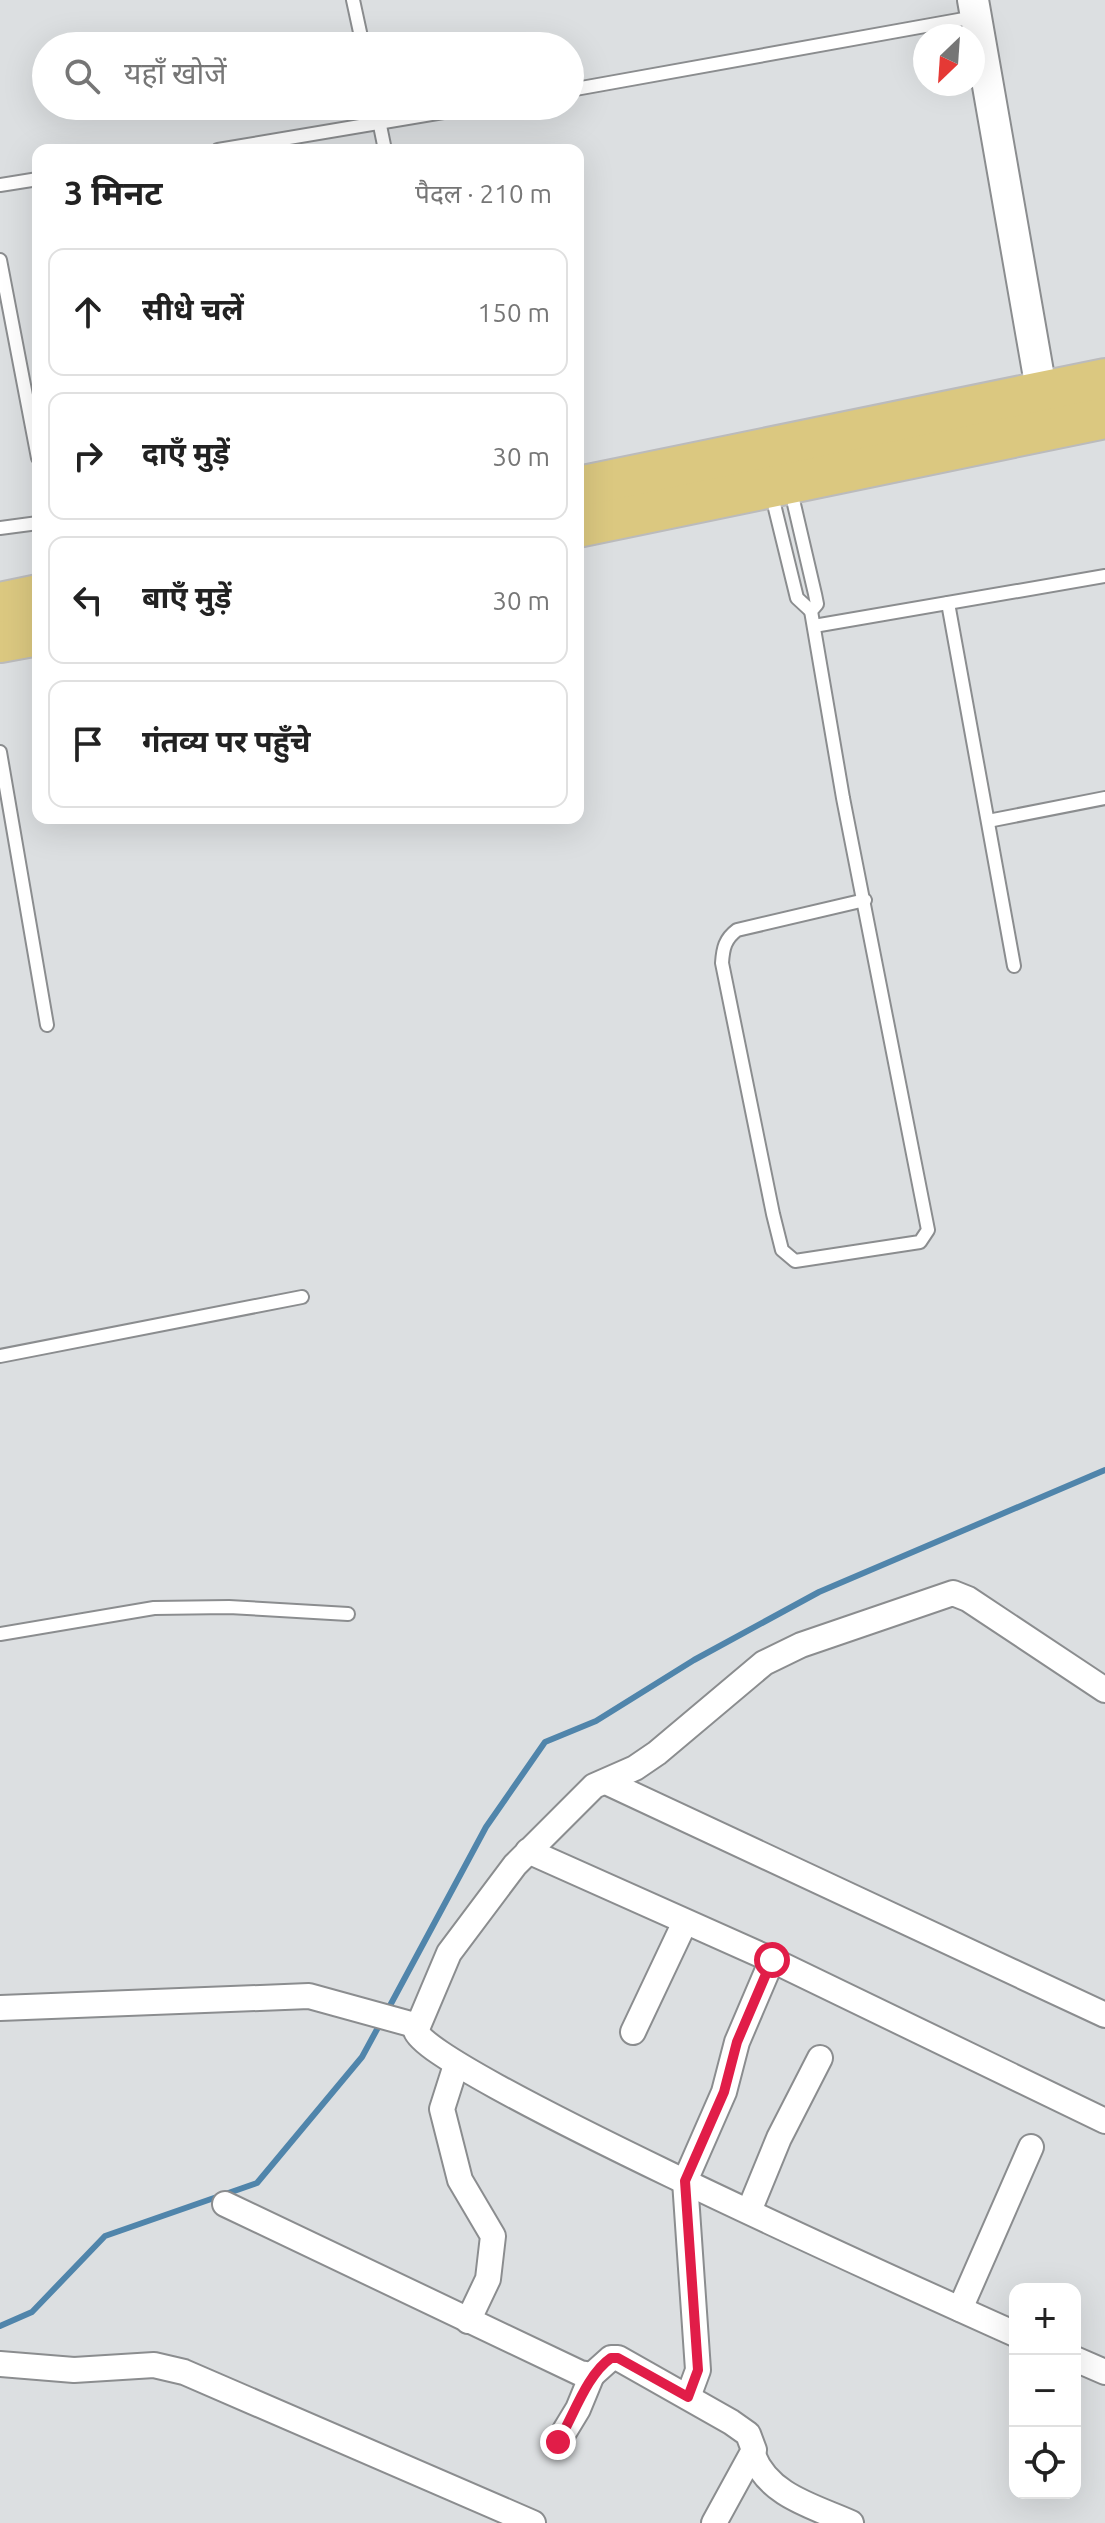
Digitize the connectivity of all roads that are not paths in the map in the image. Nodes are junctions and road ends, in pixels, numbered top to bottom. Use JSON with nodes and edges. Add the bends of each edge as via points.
{"nodes":[{"id":1,"x":353,"y":0,"type":"edge"},
{"id":2,"x":974,"y":9,"type":"edge"},
{"id":3,"x":360,"y":32,"type":"edge"},
{"id":4,"x":584,"y":87,"type":"edge"},
{"id":5,"x":379,"y":120,"type":"edge"},
{"id":6,"x":402,"y":120,"type":"edge"},
{"id":7,"x":380,"y":124,"type":"junction"},
{"id":8,"x":255,"y":144,"type":"edge"},
{"id":9,"x":384,"y":144,"type":"edge"},
{"id":10,"x":32,"y":180,"type":"edge"},
{"id":11,"x":0,"y":185,"type":"edge"},
{"id":12,"x":0,"y":260,"type":"edge"},
{"id":13,"x":1105,"y":379,"type":"edge"},
{"id":14,"x":1045,"y":413,"type":"junction"},
{"id":15,"x":1105,"y":418,"type":"edge"},
{"id":16,"x":32,"y":427,"type":"edge"},
{"id":17,"x":584,"y":486,"type":"edge"},
{"id":18,"x":780,"y":486,"type":"junction"},
{"id":19,"x":32,"y":524,"type":"edge"},
{"id":20,"x":584,"y":526,"type":"edge"},
{"id":21,"x":0,"y":528,"type":"edge"},
{"id":22,"x":1105,"y":576,"type":"edge"},
{"id":23,"x":32,"y":596,"type":"edge"},
{"id":24,"x":0,"y":603,"type":"edge"},
{"id":25,"x":948,"y":603,"type":"junction"},
{"id":26,"x":811,"y":611,"type":"junction"},
{"id":27,"x":814,"y":626,"type":"junction"},
{"id":28,"x":32,"y":636,"type":"edge"},
{"id":29,"x":0,"y":642,"type":"edge"},
{"id":30,"x":0,"y":752,"type":"edge"},
{"id":31,"x":1105,"y":798,"type":"edge"},
{"id":32,"x":988,"y":821,"type":"junction"},
{"id":33,"x":865,"y":900,"type":"junction"},
{"id":34,"x":1014,"y":966,"type":"dead end"},
{"id":35,"x":47,"y":1025,"type":"dead end"},
{"id":36,"x":302,"y":1297,"type":"dead end"},
{"id":37,"x":0,"y":1356,"type":"edge"},
{"id":38,"x":348,"y":1614,"type":"dead end"},
{"id":39,"x":0,"y":1634,"type":"edge"},
{"id":40,"x":1105,"y":1690,"type":"edge"},
{"id":41,"x":606,"y":1782,"type":"junction"},
{"id":42,"x":528,"y":1851,"type":"junction"},
{"id":43,"x":685,"y":1922,"type":"junction"},
{"id":44,"x":772,"y":1960,"type":"junction"},
{"id":45,"x":0,"y":2008,"type":"edge"},
{"id":46,"x":1105,"y":2015,"type":"edge"},
{"id":47,"x":398,"y":2019,"type":"junction"},
{"id":48,"x":633,"y":2032,"type":"dead end"},
{"id":49,"x":820,"y":2058,"type":"dead end"},
{"id":50,"x":456,"y":2065,"type":"junction"},
{"id":51,"x":1105,"y":2121,"type":"edge"},
{"id":52,"x":1031,"y":2147,"type":"dead end"},
{"id":53,"x":685,"y":2181,"type":"junction"},
{"id":54,"x":225,"y":2204,"type":"dead end"},
{"id":55,"x":749,"y":2211,"type":"junction"},
{"id":56,"x":960,"y":2309,"type":"junction"},
{"id":57,"x":468,"y":2321,"type":"junction"},
{"id":58,"x":1009,"y":2331,"type":"edge"},
{"id":59,"x":1081,"y":2362,"type":"edge"},
{"id":60,"x":0,"y":2364,"type":"edge"},
{"id":61,"x":1105,"y":2372,"type":"edge"},
{"id":62,"x":592,"y":2375,"type":"junction"},
{"id":63,"x":688,"y":2397,"type":"junction"},
{"id":64,"x":558,"y":2442,"type":"dead end"},
{"id":65,"x":753,"y":2455,"type":"junction"},
{"id":66,"x":533,"y":2523,"type":"edge"},
{"id":67,"x":714,"y":2523,"type":"edge"},
{"id":68,"x":851,"y":2523,"type":"edge"}],
"edges":[{"from":1,"to":3,"type":"lane"},
{"from":2,"to":4,"type":"lane"},
{"from":2,"to":14,"type":"street"},
{"from":5,"to":7,"type":"lane"},
{"from":6,"to":7,"type":"lane"},
{"from":7,"to":8,"type":"lane"},
{"from":7,"to":9,"type":"lane"},
{"from":10,"to":11,"type":"lane"},
{"from":12,"to":16,"type":"lane"},
{"from":13,"to":14,"type":"highway"},
{"from":14,"to":15,"type":"highway"},
{"from":14,"to":17,"type":"highway"},
{"from":14,"to":18,"type":"highway"},
{"from":18,"to":20,"type":"highway"},
{"from":18,"to":26,"type":"lane","via":[[797,598]]},
{"from":18,"to":26,"type":"lane","via":[[815,594],[817,604]]},
{"from":19,"to":21,"type":"lane"},
{"from":22,"to":25,"type":"lane"},
{"from":23,"to":24,"type":"highway"},
{"from":25,"to":27,"type":"lane"},
{"from":25,"to":32,"type":"lane"},
{"from":26,"to":27,"type":"lane"},
{"from":27,"to":33,"type":"lane"},
{"from":28,"to":29,"type":"highway"},
{"from":30,"to":35,"type":"lane"},
{"from":31,"to":32,"type":"lane"},
{"from":32,"to":34,"type":"lane"},
{"from":33,"to":33,"type":"lane","via":[[928,1235],[920,1242],[795,1261],[782,1250],[773,1214],[723,949],[737,930]]},
{"from":36,"to":37,"type":"lane"},
{"from":38,"to":39,"type":"lane","via":[[154,1608]]},
{"from":40,"to":41,"type":"street","via":[[953,1593],[801,1645],[764,1663],[657,1753]]},
{"from":41,"to":42,"type":"street","via":[[594,1786]]},
{"from":41,"to":46,"type":"street"},
{"from":42,"to":43,"type":"street"},
{"from":42,"to":47,"type":"street"},
{"from":43,"to":44,"type":"street"},
{"from":43,"to":48,"type":"street"},
{"from":44,"to":51,"type":"street"},
{"from":44,"to":53,"type":"street"},
{"from":45,"to":47,"type":"street","via":[[309,1996]]},
{"from":47,"to":50,"type":"street"},
{"from":49,"to":55,"type":"street"},
{"from":50,"to":53,"type":"street"},
{"from":50,"to":57,"type":"street","via":[[442,2109],[460,2180],[493,2236],[488,2279]]},
{"from":52,"to":56,"type":"street"},
{"from":53,"to":55,"type":"street"},
{"from":53,"to":63,"type":"street","via":[[698,2370]]},
{"from":54,"to":57,"type":"street"},
{"from":55,"to":56,"type":"street"},
{"from":56,"to":58,"type":"street"},
{"from":57,"to":62,"type":"street"},
{"from":59,"to":61,"type":"street"},
{"from":60,"to":66,"type":"street","via":[[74,2370],[154,2365],[184,2372]]},
{"from":62,"to":63,"type":"street","via":[[618,2358]]},
{"from":62,"to":64,"type":"street"},
{"from":63,"to":65,"type":"street","via":[[748,2434]]},
{"from":65,"to":67,"type":"street"},
{"from":65,"to":68,"type":"street","via":[[766,2480],[779,2490]]}]}
